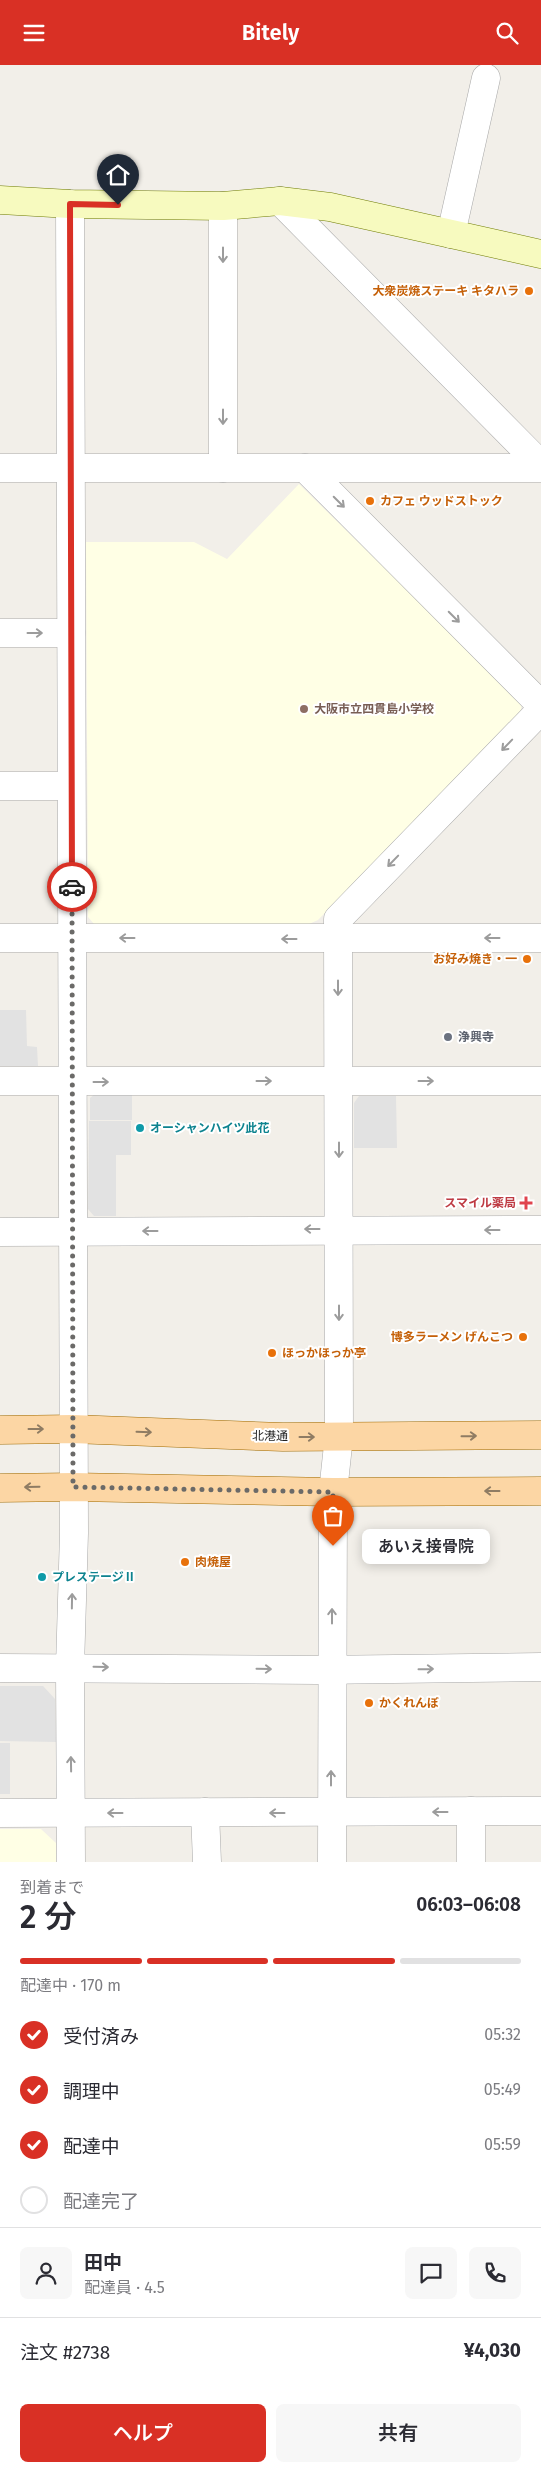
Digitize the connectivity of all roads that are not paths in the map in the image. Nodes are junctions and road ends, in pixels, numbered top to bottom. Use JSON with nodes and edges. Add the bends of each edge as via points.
{"nodes":[{"id":1,"x":486,"y":79,"type":"dead end"},
{"id":2,"x":0,"y":200,"type":"edge"},
{"id":3,"x":280,"y":201,"type":"junction"},
{"id":4,"x":70,"y":204,"type":"junction"},
{"id":5,"x":223,"y":206,"type":"junction"},
{"id":6,"x":451,"y":235,"type":"junction"},
{"id":7,"x":541,"y":254,"type":"edge"},
{"id":8,"x":541,"y":467,"type":"edge"},
{"id":9,"x":0,"y":468,"type":"edge"},
{"id":10,"x":70,"y":468,"type":"junction"},
{"id":11,"x":223,"y":468,"type":"junction"},
{"id":12,"x":305,"y":468,"type":"junction"},
{"id":13,"x":0,"y":633,"type":"edge"},
{"id":14,"x":71,"y":633,"type":"junction"},
{"id":15,"x":541,"y":705,"type":"edge"},
{"id":16,"x":541,"y":711,"type":"edge"},
{"id":17,"x":0,"y":786,"type":"edge"},
{"id":18,"x":71,"y":786,"type":"junction"},
{"id":19,"x":0,"y":937,"type":"edge"},
{"id":20,"x":72,"y":937,"type":"junction"},
{"id":21,"x":541,"y":937,"type":"edge"},
{"id":22,"x":338,"y":939,"type":"junction"},
{"id":23,"x":0,"y":1081,"type":"edge"},
{"id":24,"x":73,"y":1081,"type":"junction"},
{"id":25,"x":339,"y":1081,"type":"junction"},
{"id":26,"x":541,"y":1081,"type":"edge"},
{"id":27,"x":339,"y":1229,"type":"junction"},
{"id":28,"x":541,"y":1230,"type":"edge"},
{"id":29,"x":73,"y":1231,"type":"junction"},
{"id":30,"x":0,"y":1232,"type":"edge"},
{"id":31,"x":72,"y":1429,"type":"junction"},
{"id":32,"x":0,"y":1430,"type":"edge"},
{"id":33,"x":541,"y":1435,"type":"edge"},
{"id":34,"x":339,"y":1437,"type":"junction"},
{"id":35,"x":73,"y":1487,"type":"junction"},
{"id":36,"x":0,"y":1488,"type":"edge"},
{"id":37,"x":541,"y":1491,"type":"edge"},
{"id":38,"x":333,"y":1492,"type":"junction"},
{"id":39,"x":70,"y":1667,"type":"junction"},
{"id":40,"x":541,"y":1667,"type":"edge"},
{"id":41,"x":0,"y":1668,"type":"edge"},
{"id":42,"x":332,"y":1669,"type":"junction"},
{"id":43,"x":471,"y":1811,"type":"junction"},
{"id":44,"x":541,"y":1811,"type":"edge"},
{"id":45,"x":205,"y":1812,"type":"junction"},
{"id":46,"x":330,"y":1812,"type":"junction"},
{"id":47,"x":0,"y":1813,"type":"edge"},
{"id":48,"x":72,"y":1813,"type":"junction"},
{"id":49,"x":72,"y":1862,"type":"edge"},
{"id":50,"x":207,"y":1862,"type":"edge"},
{"id":51,"x":332,"y":1862,"type":"edge"},
{"id":52,"x":471,"y":1862,"type":"edge"}],
"edges":[{"from":1,"to":6,"type":"street"},
{"from":2,"to":4,"type":"street"},
{"from":3,"to":5,"type":"street"},
{"from":3,"to":6,"type":"street","via":[[330,207]]},
{"from":3,"to":8,"type":"street"},
{"from":4,"to":5,"type":"street"},
{"from":4,"to":10,"type":"street"},
{"from":5,"to":11,"type":"street","one_way":true},
{"from":6,"to":7,"type":"street"},
{"from":8,"to":12,"type":"street"},
{"from":9,"to":10,"type":"street"},
{"from":10,"to":11,"type":"street"},
{"from":10,"to":14,"type":"street"},
{"from":11,"to":12,"type":"street"},
{"from":12,"to":15,"type":"street","one_way":true},
{"from":13,"to":14,"type":"street","one_way":true},
{"from":14,"to":18,"type":"street"},
{"from":16,"to":22,"type":"street","one_way":true,"via":[[338,919]]},
{"from":17,"to":18,"type":"street"},
{"from":18,"to":20,"type":"street"},
{"from":19,"to":20,"type":"street"},
{"from":22,"to":20,"type":"street","one_way":true},
{"from":20,"to":24,"type":"street"},
{"from":21,"to":22,"type":"street","one_way":true},
{"from":22,"to":25,"type":"street","one_way":true},
{"from":23,"to":24,"type":"street"},
{"from":24,"to":25,"type":"street","one_way":true},
{"from":24,"to":29,"type":"street"},
{"from":25,"to":26,"type":"street","one_way":true},
{"from":25,"to":27,"type":"street","one_way":true},
{"from":28,"to":27,"type":"street","one_way":true},
{"from":27,"to":29,"type":"street","one_way":true},
{"from":27,"to":34,"type":"street","one_way":true},
{"from":29,"to":30,"type":"street"},
{"from":29,"to":31,"type":"street"},
{"from":32,"to":31,"type":"main road","name":"北港通","one_way":true},
{"from":31,"to":34,"type":"main road","name":"北港通","one_way":true},
{"from":31,"to":35,"type":"street"},
{"from":34,"to":33,"type":"main road","name":"北港通","one_way":true},
{"from":34,"to":38,"type":"street"},
{"from":35,"to":36,"type":"main road","one_way":true},
{"from":35,"to":38,"type":"main road"},
{"from":39,"to":35,"type":"street","one_way":true},
{"from":37,"to":38,"type":"main road","one_way":true},
{"from":42,"to":38,"type":"street","one_way":true},
{"from":39,"to":41,"type":"street"},
{"from":39,"to":42,"type":"street","one_way":true},
{"from":48,"to":39,"type":"street","one_way":true},
{"from":42,"to":40,"type":"street","one_way":true},
{"from":46,"to":42,"type":"street","one_way":true},
{"from":43,"to":44,"type":"street"},
{"from":43,"to":46,"type":"street","one_way":true},
{"from":43,"to":52,"type":"street"},
{"from":46,"to":45,"type":"street","one_way":true},
{"from":45,"to":48,"type":"street","one_way":true},
{"from":45,"to":50,"type":"street"},
{"from":46,"to":51,"type":"street"},
{"from":47,"to":48,"type":"street"},
{"from":48,"to":49,"type":"street"}]}
